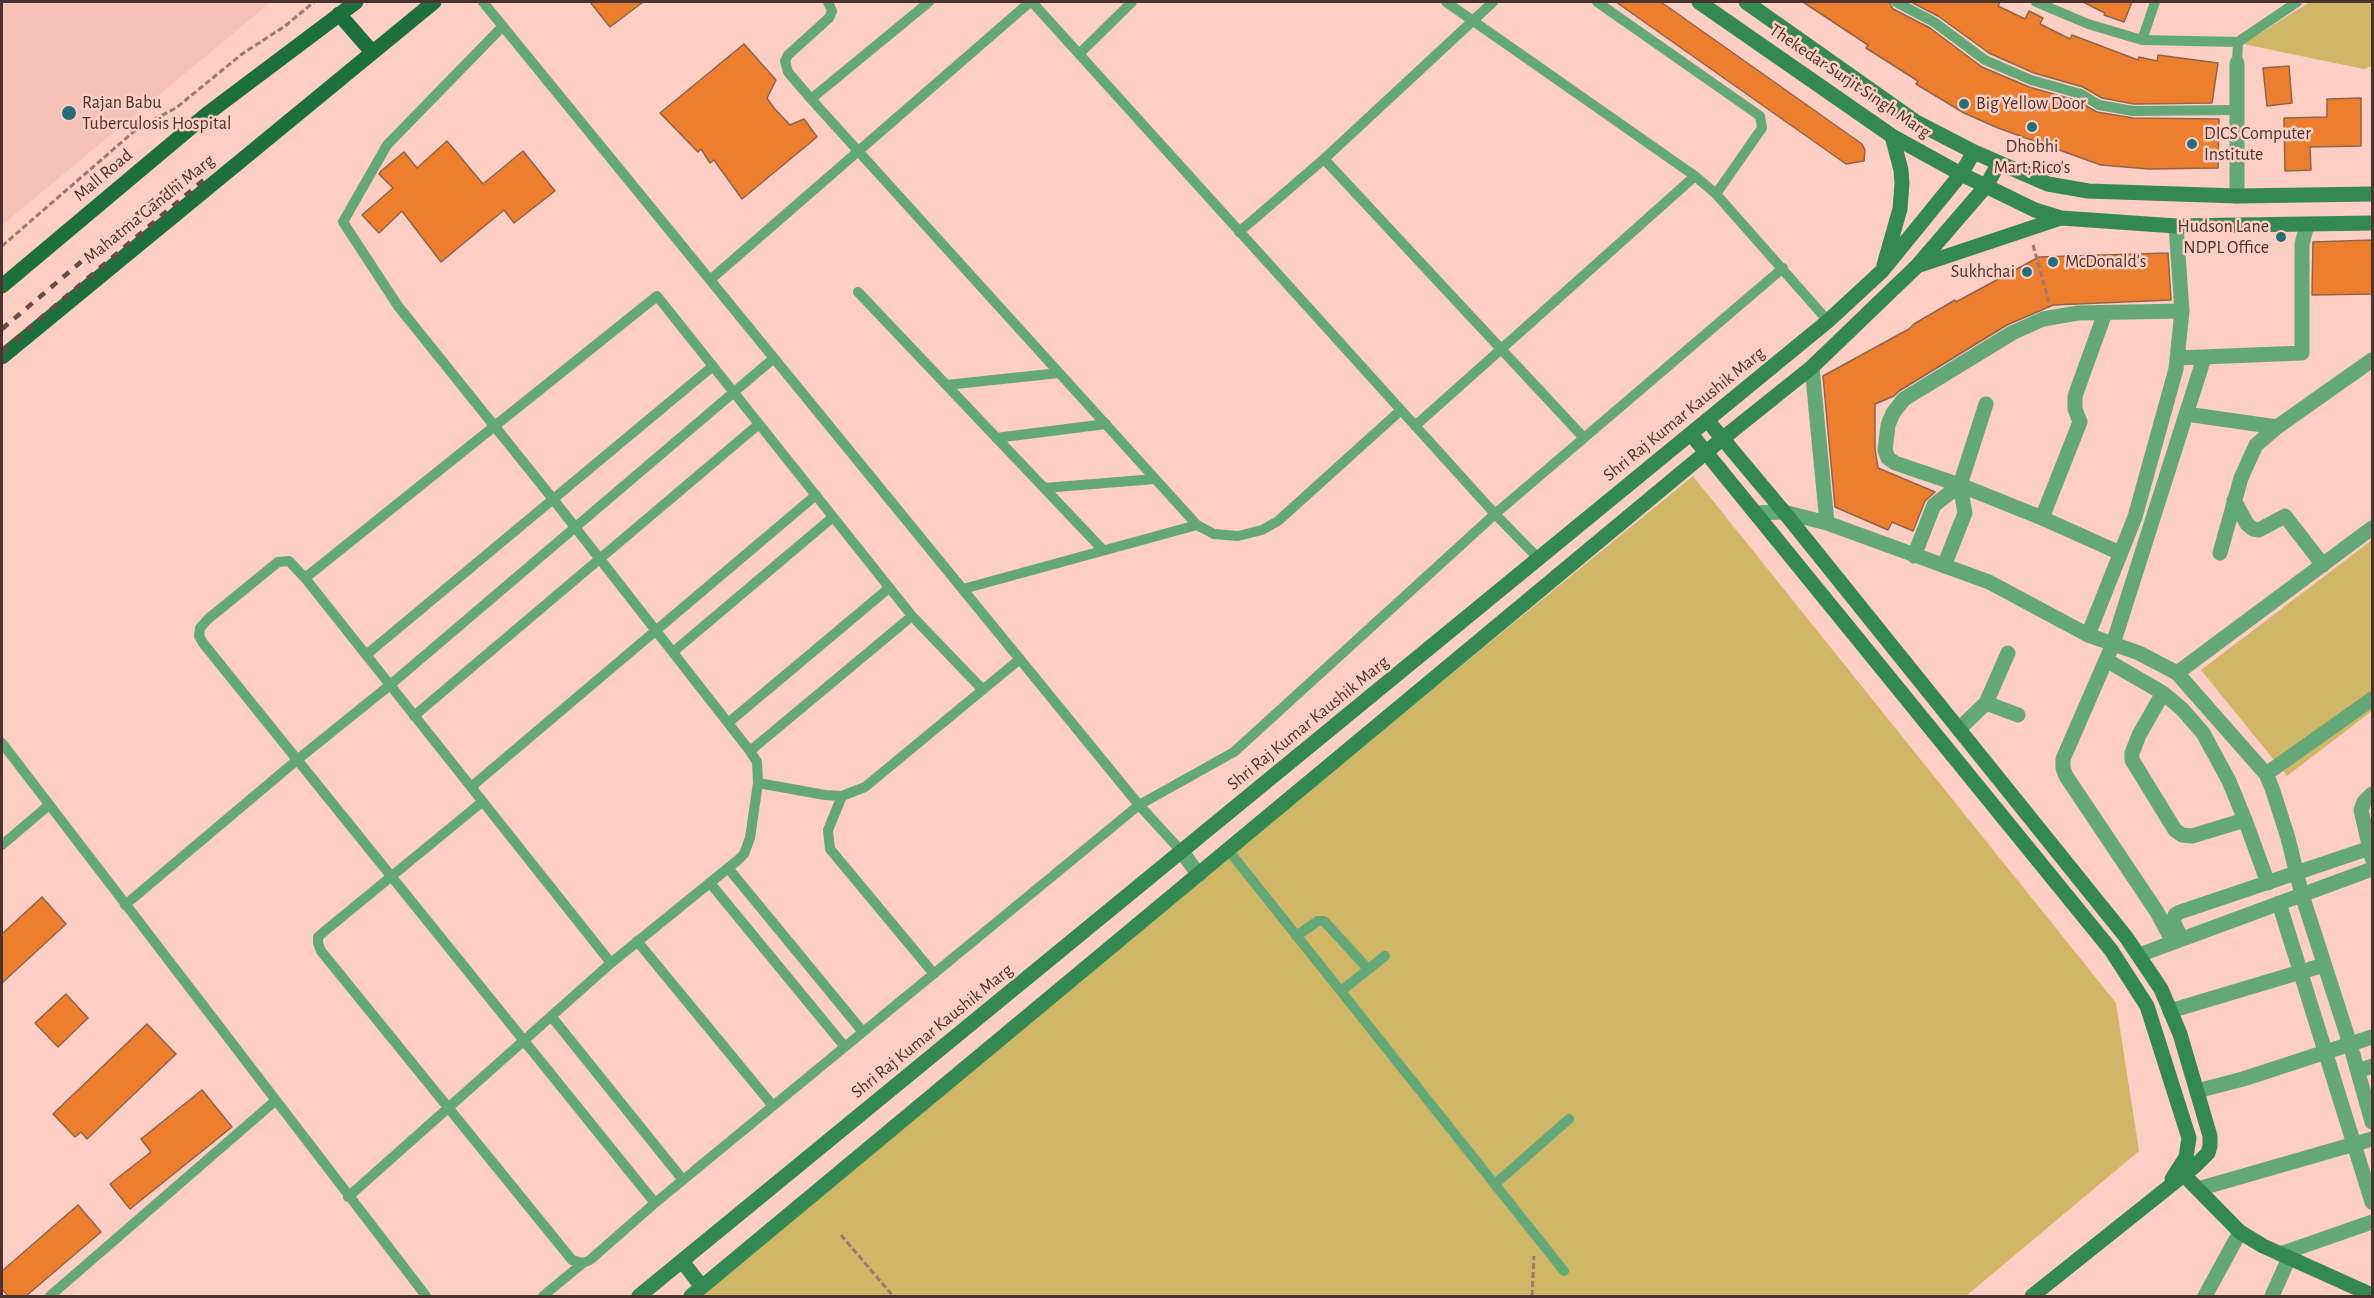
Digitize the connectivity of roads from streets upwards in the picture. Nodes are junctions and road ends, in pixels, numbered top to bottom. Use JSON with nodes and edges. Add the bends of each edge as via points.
{"nodes":[{"id":1,"x":356,"y":2,"type":"edge"},
{"id":2,"x":434,"y":2,"type":"edge"},
{"id":3,"x":1699,"y":2,"type":"edge"},
{"id":4,"x":1746,"y":2,"type":"edge"},
{"id":5,"x":339,"y":14,"type":"junction"},
{"id":6,"x":372,"y":52,"type":"junction"},
{"id":7,"x":2237,"y":63,"type":"road end"},
{"id":8,"x":1892,"y":136,"type":"junction"},
{"id":9,"x":1974,"y":152,"type":"junction"},
{"id":10,"x":1999,"y":163,"type":"junction"},
{"id":11,"x":1961,"y":174,"type":"junction"},
{"id":12,"x":1986,"y":186,"type":"junction"},
{"id":13,"x":2373,"y":194,"type":"edge"},
{"id":14,"x":2237,"y":196,"type":"junction"},
{"id":15,"x":2061,"y":218,"type":"junction"},
{"id":16,"x":2373,"y":224,"type":"edge"},
{"id":17,"x":2307,"y":225,"type":"junction"},
{"id":18,"x":2176,"y":226,"type":"junction"},
{"id":19,"x":1917,"y":267,"type":"junction"},
{"id":20,"x":1882,"y":271,"type":"junction"},
{"id":21,"x":2,"y":286,"type":"edge"},
{"id":22,"x":2182,"y":311,"type":"junction"},
{"id":23,"x":2105,"y":313,"type":"junction"},
{"id":24,"x":2,"y":357,"type":"edge"},
{"id":25,"x":2178,"y":358,"type":"junction"},
{"id":26,"x":2204,"y":358,"type":"junction"},
{"id":27,"x":2373,"y":360,"type":"edge"},
{"id":28,"x":1812,"y":367,"type":"junction"},
{"id":29,"x":1986,"y":404,"type":"dead end"},
{"id":30,"x":2186,"y":414,"type":"junction"},
{"id":31,"x":1707,"y":420,"type":"junction"},
{"id":32,"x":2277,"y":427,"type":"junction"},
{"id":33,"x":1691,"y":434,"type":"junction"},
{"id":34,"x":1722,"y":439,"type":"junction"},
{"id":35,"x":1706,"y":452,"type":"junction"},
{"id":36,"x":1960,"y":484,"type":"junction"},
{"id":37,"x":2234,"y":500,"type":"junction"},
{"id":38,"x":1784,"y":512,"type":"junction"},
{"id":39,"x":1756,"y":513,"type":"junction"},
{"id":40,"x":2042,"y":518,"type":"junction"},
{"id":41,"x":1827,"y":523,"type":"junction"},
{"id":42,"x":2373,"y":528,"type":"edge"},
{"id":43,"x":2220,"y":553,"type":"dead end"},
{"id":44,"x":2120,"y":554,"type":"junction"},
{"id":45,"x":1914,"y":556,"type":"junction"},
{"id":46,"x":2323,"y":565,"type":"junction"},
{"id":47,"x":1944,"y":566,"type":"junction"},
{"id":48,"x":2088,"y":635,"type":"junction"},
{"id":49,"x":2113,"y":644,"type":"junction"},
{"id":50,"x":2008,"y":653,"type":"dead end"},
{"id":51,"x":2106,"y":660,"type":"junction"},
{"id":52,"x":2177,"y":673,"type":"junction"},
{"id":53,"x":2163,"y":693,"type":"junction"},
{"id":54,"x":2373,"y":699,"type":"edge"},
{"id":55,"x":1986,"y":702,"type":"junction"},
{"id":56,"x":2018,"y":714,"type":"dead end"},
{"id":57,"x":1959,"y":729,"type":"junction"},
{"id":58,"x":2266,"y":774,"type":"junction"},
{"id":59,"x":2373,"y":794,"type":"edge"},
{"id":60,"x":2245,"y":820,"type":"junction"},
{"id":61,"x":1182,"y":852,"type":"junction"},
{"id":62,"x":2371,"y":854,"type":"edge"},
{"id":63,"x":2373,"y":869,"type":"edge"},
{"id":64,"x":2296,"y":873,"type":"junction"},
{"id":65,"x":1199,"y":875,"type":"junction"},
{"id":66,"x":2268,"y":883,"type":"junction"},
{"id":67,"x":2302,"y":895,"type":"junction"},
{"id":68,"x":2279,"y":903,"type":"junction"},
{"id":69,"x":2177,"y":941,"type":"junction"},
{"id":70,"x":2139,"y":955,"type":"junction"},
{"id":71,"x":2324,"y":965,"type":"junction"},
{"id":72,"x":2300,"y":972,"type":"junction"},
{"id":73,"x":2170,"y":1011,"type":"junction"},
{"id":74,"x":2373,"y":1037,"type":"edge"},
{"id":75,"x":2350,"y":1044,"type":"junction"},
{"id":76,"x":2326,"y":1052,"type":"junction"},
{"id":77,"x":2373,"y":1065,"type":"edge"},
{"id":78,"x":2358,"y":1071,"type":"junction"},
{"id":79,"x":2197,"y":1091,"type":"junction"},
{"id":80,"x":2373,"y":1122,"type":"edge"},
{"id":81,"x":2373,"y":1138,"type":"edge"},
{"id":82,"x":2355,"y":1144,"type":"junction"},
{"id":83,"x":2181,"y":1172,"type":"junction"},
{"id":84,"x":2198,"y":1189,"type":"junction"},
{"id":85,"x":2373,"y":1202,"type":"edge"},
{"id":86,"x":2373,"y":1221,"type":"edge"},
{"id":87,"x":2240,"y":1232,"type":"junction"},
{"id":88,"x":2284,"y":1256,"type":"junction"},
{"id":89,"x":682,"y":1262,"type":"junction"},
{"id":90,"x":696,"y":1292,"type":"edge"},
{"id":91,"x":2373,"y":1295,"type":"edge"},
{"id":92,"x":639,"y":1296,"type":"edge"},
{"id":93,"x":2032,"y":1296,"type":"edge"},
{"id":94,"x":2205,"y":1296,"type":"edge"},
{"id":95,"x":2272,"y":1296,"type":"edge"}],
"edges":[{"from":1,"to":5,"type":"main road","name":"Mall Road"},
{"from":2,"to":6,"type":"main road","name":"Mahatma Gandhi Marg"},
{"from":3,"to":8,"type":"street","name":"Thekedar Surjit Singh Marg"},
{"from":4,"to":9,"type":"street","name":"Thekedar Surjit Singh Marg","via":[[1916,122]]},
{"from":5,"to":6,"type":"main road"},
{"from":5,"to":21,"type":"main road","name":"Mall Road","via":[[207,114]]},
{"from":6,"to":24,"type":"main road","name":"Mahatma Gandhi Marg"},
{"from":7,"to":14,"type":"street"},
{"from":8,"to":11,"type":"street","name":"Thekedar Surjit Singh Marg"},
{"from":8,"to":20,"type":"street","via":[[1902,183],[1900,209]]},
{"from":9,"to":10,"type":"street","name":"Thekedar Surjit Singh Marg"},
{"from":9,"to":11,"type":"street","name":"Shri Raj Kumar Kaushik Marg"},
{"from":10,"to":12,"type":"street"},
{"from":10,"to":14,"type":"street","name":"Thekedar Surjit Singh Marg","via":[[2049,184],[2088,190]]},
{"from":11,"to":12,"type":"street","name":"Thekedar Surjit Singh Marg"},
{"from":11,"to":20,"type":"street","name":"Shri Raj Kumar Kaushik Marg"},
{"from":12,"to":15,"type":"street","name":"Thekedar Surjit Singh Marg"},
{"from":12,"to":19,"type":"street"},
{"from":13,"to":14,"type":"street","name":"Thekedar Surjit Singh Marg"},
{"from":15,"to":18,"type":"street","name":"Thekedar Surjit Singh Marg"},
{"from":15,"to":19,"type":"street"},
{"from":16,"to":17,"type":"street","name":"Thekedar Surjit Singh Marg"},
{"from":17,"to":18,"type":"street","name":"Thekedar Surjit Singh Marg"},
{"from":17,"to":26,"type":"street","via":[[2302,244],[2302,353]]},
{"from":18,"to":22,"type":"street"},
{"from":19,"to":28,"type":"street"},
{"from":20,"to":31,"type":"street","name":"Shri Raj Kumar Kaushik Marg","via":[[1828,321]]},
{"from":22,"to":23,"type":"street"},
{"from":22,"to":25,"type":"street"},
{"from":23,"to":36,"type":"street","via":[[2043,319],[2012,333],[1904,399],[1888,425],[1888,458]]},
{"from":23,"to":40,"type":"street","via":[[2075,396],[2080,422]]},
{"from":25,"to":26,"type":"street"},
{"from":25,"to":44,"type":"street","via":[[2136,517]]},
{"from":26,"to":30,"type":"street"},
{"from":27,"to":32,"type":"street"},
{"from":28,"to":34,"type":"street"},
{"from":28,"to":41,"type":"street"},
{"from":29,"to":36,"type":"street"},
{"from":30,"to":32,"type":"street"},
{"from":30,"to":49,"type":"street"},
{"from":31,"to":33,"type":"street","name":"Shri Raj Kumar Kaushik Marg"},
{"from":31,"to":34,"type":"street"},
{"from":32,"to":37,"type":"street","via":[[2256,445]]},
{"from":33,"to":35,"type":"street"},
{"from":33,"to":61,"type":"street","name":"Shri Raj Kumar Kaushik Marg"},
{"from":34,"to":35,"type":"street"},
{"from":34,"to":38,"type":"street"},
{"from":35,"to":39,"type":"street"},
{"from":35,"to":65,"type":"street"},
{"from":36,"to":40,"type":"street"},
{"from":36,"to":45,"type":"street","via":[[1934,505]]},
{"from":36,"to":47,"type":"street","via":[[1965,513]]},
{"from":37,"to":43,"type":"street"},
{"from":37,"to":46,"type":"street","via":[[2253,529],[2259,530],[2285,516]]},
{"from":38,"to":39,"type":"street"},
{"from":38,"to":41,"type":"street"},
{"from":38,"to":57,"type":"street"},
{"from":39,"to":83,"type":"street","via":[[2103,941],[2147,1006],[2189,1138]]},
{"from":40,"to":44,"type":"street"},
{"from":41,"to":45,"type":"street"},
{"from":42,"to":46,"type":"street"},
{"from":44,"to":48,"type":"street"},
{"from":45,"to":47,"type":"street"},
{"from":46,"to":52,"type":"street"},
{"from":47,"to":48,"type":"street","via":[[1989,582]]},
{"from":48,"to":49,"type":"street"},
{"from":49,"to":51,"type":"street"},
{"from":49,"to":52,"type":"street"},
{"from":50,"to":55,"type":"street"},
{"from":51,"to":53,"type":"street"},
{"from":51,"to":69,"type":"street","via":[[2066,748],[2063,768]]},
{"from":52,"to":58,"type":"street"},
{"from":53,"to":60,"type":"street","via":[[2203,733]]},
{"from":53,"to":60,"type":"street","via":[[2139,735],[2132,760],[2169,821],[2182,835],[2192,836]]},
{"from":54,"to":58,"type":"street"},
{"from":55,"to":56,"type":"street"},
{"from":55,"to":57,"type":"street"},
{"from":57,"to":70,"type":"street"},
{"from":58,"to":64,"type":"street"},
{"from":59,"to":62,"type":"street","via":[[2361,810]]},
{"from":60,"to":66,"type":"street"},
{"from":61,"to":65,"type":"street"},
{"from":61,"to":89,"type":"street","name":"Shri Raj Kumar Kaushik Marg"},
{"from":62,"to":64,"type":"street"},
{"from":63,"to":67,"type":"street"},
{"from":64,"to":66,"type":"street"},
{"from":64,"to":67,"type":"street"},
{"from":65,"to":90,"type":"street"},
{"from":66,"to":69,"type":"street","via":[[2175,915]]},
{"from":67,"to":68,"type":"street"},
{"from":67,"to":71,"type":"street"},
{"from":68,"to":69,"type":"street"},
{"from":68,"to":72,"type":"street"},
{"from":69,"to":70,"type":"street"},
{"from":70,"to":73,"type":"street","via":[[2162,990]]},
{"from":71,"to":72,"type":"street"},
{"from":71,"to":75,"type":"street"},
{"from":72,"to":73,"type":"street"},
{"from":72,"to":76,"type":"street"},
{"from":73,"to":79,"type":"street"},
{"from":74,"to":75,"type":"street"},
{"from":75,"to":76,"type":"street"},
{"from":75,"to":78,"type":"street"},
{"from":76,"to":79,"type":"street"},
{"from":76,"to":82,"type":"street"},
{"from":77,"to":78,"type":"street"},
{"from":78,"to":80,"type":"street"},
{"from":79,"to":83,"type":"street","via":[[2210,1146],[2208,1153]]},
{"from":81,"to":82,"type":"street"},
{"from":82,"to":84,"type":"street"},
{"from":82,"to":85,"type":"street"},
{"from":83,"to":84,"type":"street"},
{"from":83,"to":93,"type":"street","via":[[2166,1189]]},
{"from":84,"to":87,"type":"street"},
{"from":86,"to":88,"type":"street"},
{"from":87,"to":88,"type":"street"},
{"from":87,"to":94,"type":"street"},
{"from":88,"to":91,"type":"street"},
{"from":88,"to":95,"type":"street"},
{"from":89,"to":90,"type":"street"},
{"from":89,"to":92,"type":"street","name":"Shri Raj Kumar Kaushik Marg"}]}
